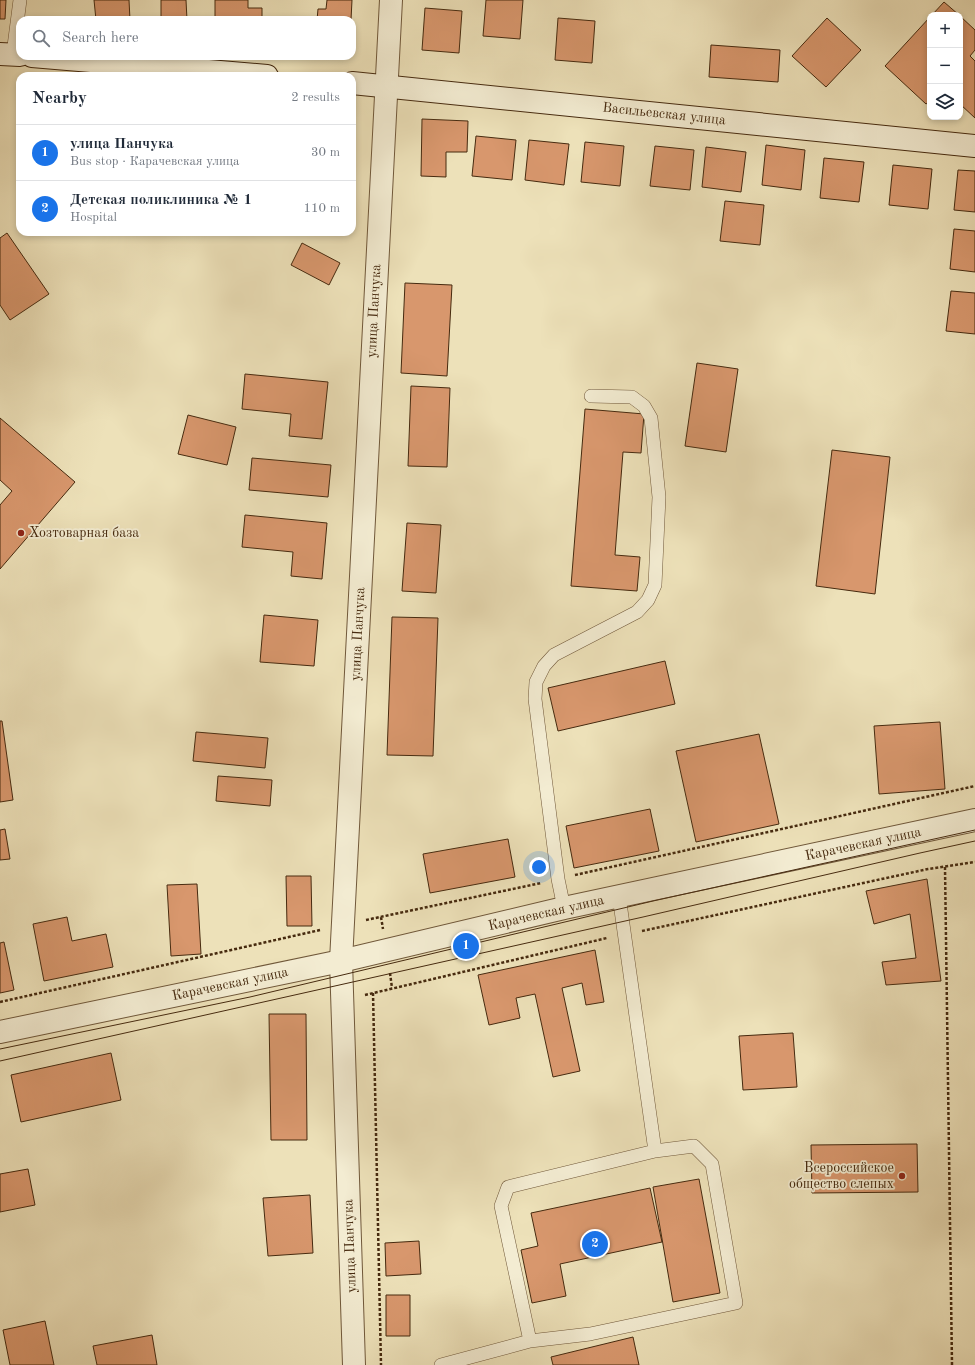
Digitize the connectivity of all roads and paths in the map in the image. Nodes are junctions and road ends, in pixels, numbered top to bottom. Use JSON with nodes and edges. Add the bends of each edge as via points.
{"nodes":[{"id":1,"x":20,"y":0,"type":"edge"},
{"id":2,"x":391,"y":0,"type":"edge"},
{"id":3,"x":19,"y":16,"type":"edge"},
{"id":4,"x":76,"y":60,"type":"edge"},
{"id":5,"x":219,"y":72,"type":"edge"},
{"id":6,"x":356,"y":83,"type":"edge"},
{"id":7,"x":386,"y":86,"type":"junction"},
{"id":8,"x":975,"y":146,"type":"edge"},
{"id":9,"x":591,"y":396,"type":"dead end"},
{"id":10,"x":975,"y":786,"type":"edge"},
{"id":11,"x":975,"y":820,"type":"edge"},
{"id":12,"x":975,"y":862,"type":"edge"},
{"id":13,"x":945,"y":867,"type":"junction"},
{"id":14,"x":558,"y":879,"type":"junction"},
{"id":15,"x":619,"y":896,"type":"junction"},
{"id":16,"x":564,"y":908,"type":"junction"},
{"id":17,"x":343,"y":924,"type":"junction"},
{"id":18,"x":624,"y":934,"type":"junction"},
{"id":19,"x":341,"y":961,"type":"junction"},
{"id":20,"x":0,"y":1002,"type":"edge"},
{"id":21,"x":0,"y":1032,"type":"edge"},
{"id":22,"x":656,"y":1151,"type":"junction"},
{"id":23,"x":530,"y":1342,"type":"junction"},
{"id":24,"x":354,"y":1365,"type":"edge"},
{"id":25,"x":382,"y":1365,"type":"edge"},
{"id":26,"x":442,"y":1365,"type":"edge"},
{"id":27,"x":952,"y":1365,"type":"edge"}],
"edges":[{"from":1,"to":3,"type":"lane"},
{"from":2,"to":7,"type":"street","name":"улица Панчука"},
{"from":4,"to":5,"type":"street"},
{"from":6,"to":7,"type":"street","name":"Васильевская улица"},
{"from":7,"to":8,"type":"street","name":"Васильевская улица"},
{"from":7,"to":17,"type":"street","name":"улица Панчука"},
{"from":9,"to":14,"type":"lane","via":[[632,397],[644,406],[650,418],[659,497],[655,585],[648,600],[636,612],[554,655],[544,666],[536,682],[535,699]]},
{"from":10,"to":14,"type":"path"},
{"from":11,"to":15,"type":"street","name":"Карачевская улица"},
{"from":12,"to":13,"type":"path"},
{"from":13,"to":18,"type":"path"},
{"from":13,"to":27,"type":"path"},
{"from":14,"to":16,"type":"lane"},
{"from":14,"to":17,"type":"path"},
{"from":15,"to":16,"type":"street","name":"Карачевская улица"},
{"from":15,"to":18,"type":"lane"},
{"from":16,"to":19,"type":"street","name":"Карачевская улица"},
{"from":17,"to":19,"type":"street","name":"улица Панчука"},
{"from":17,"to":20,"type":"path"},
{"from":18,"to":22,"type":"lane"},
{"from":18,"to":25,"type":"path","via":[[373,993]]},
{"from":19,"to":21,"type":"street","name":"Карачевская улица"},
{"from":19,"to":24,"type":"street","name":"улица Панчука"},
{"from":22,"to":23,"type":"lane","via":[[508,1187],[501,1206]]},
{"from":22,"to":23,"type":"lane","via":[[694,1146],[712,1164],[736,1303],[590,1334]]},
{"from":23,"to":26,"type":"lane"}]}
